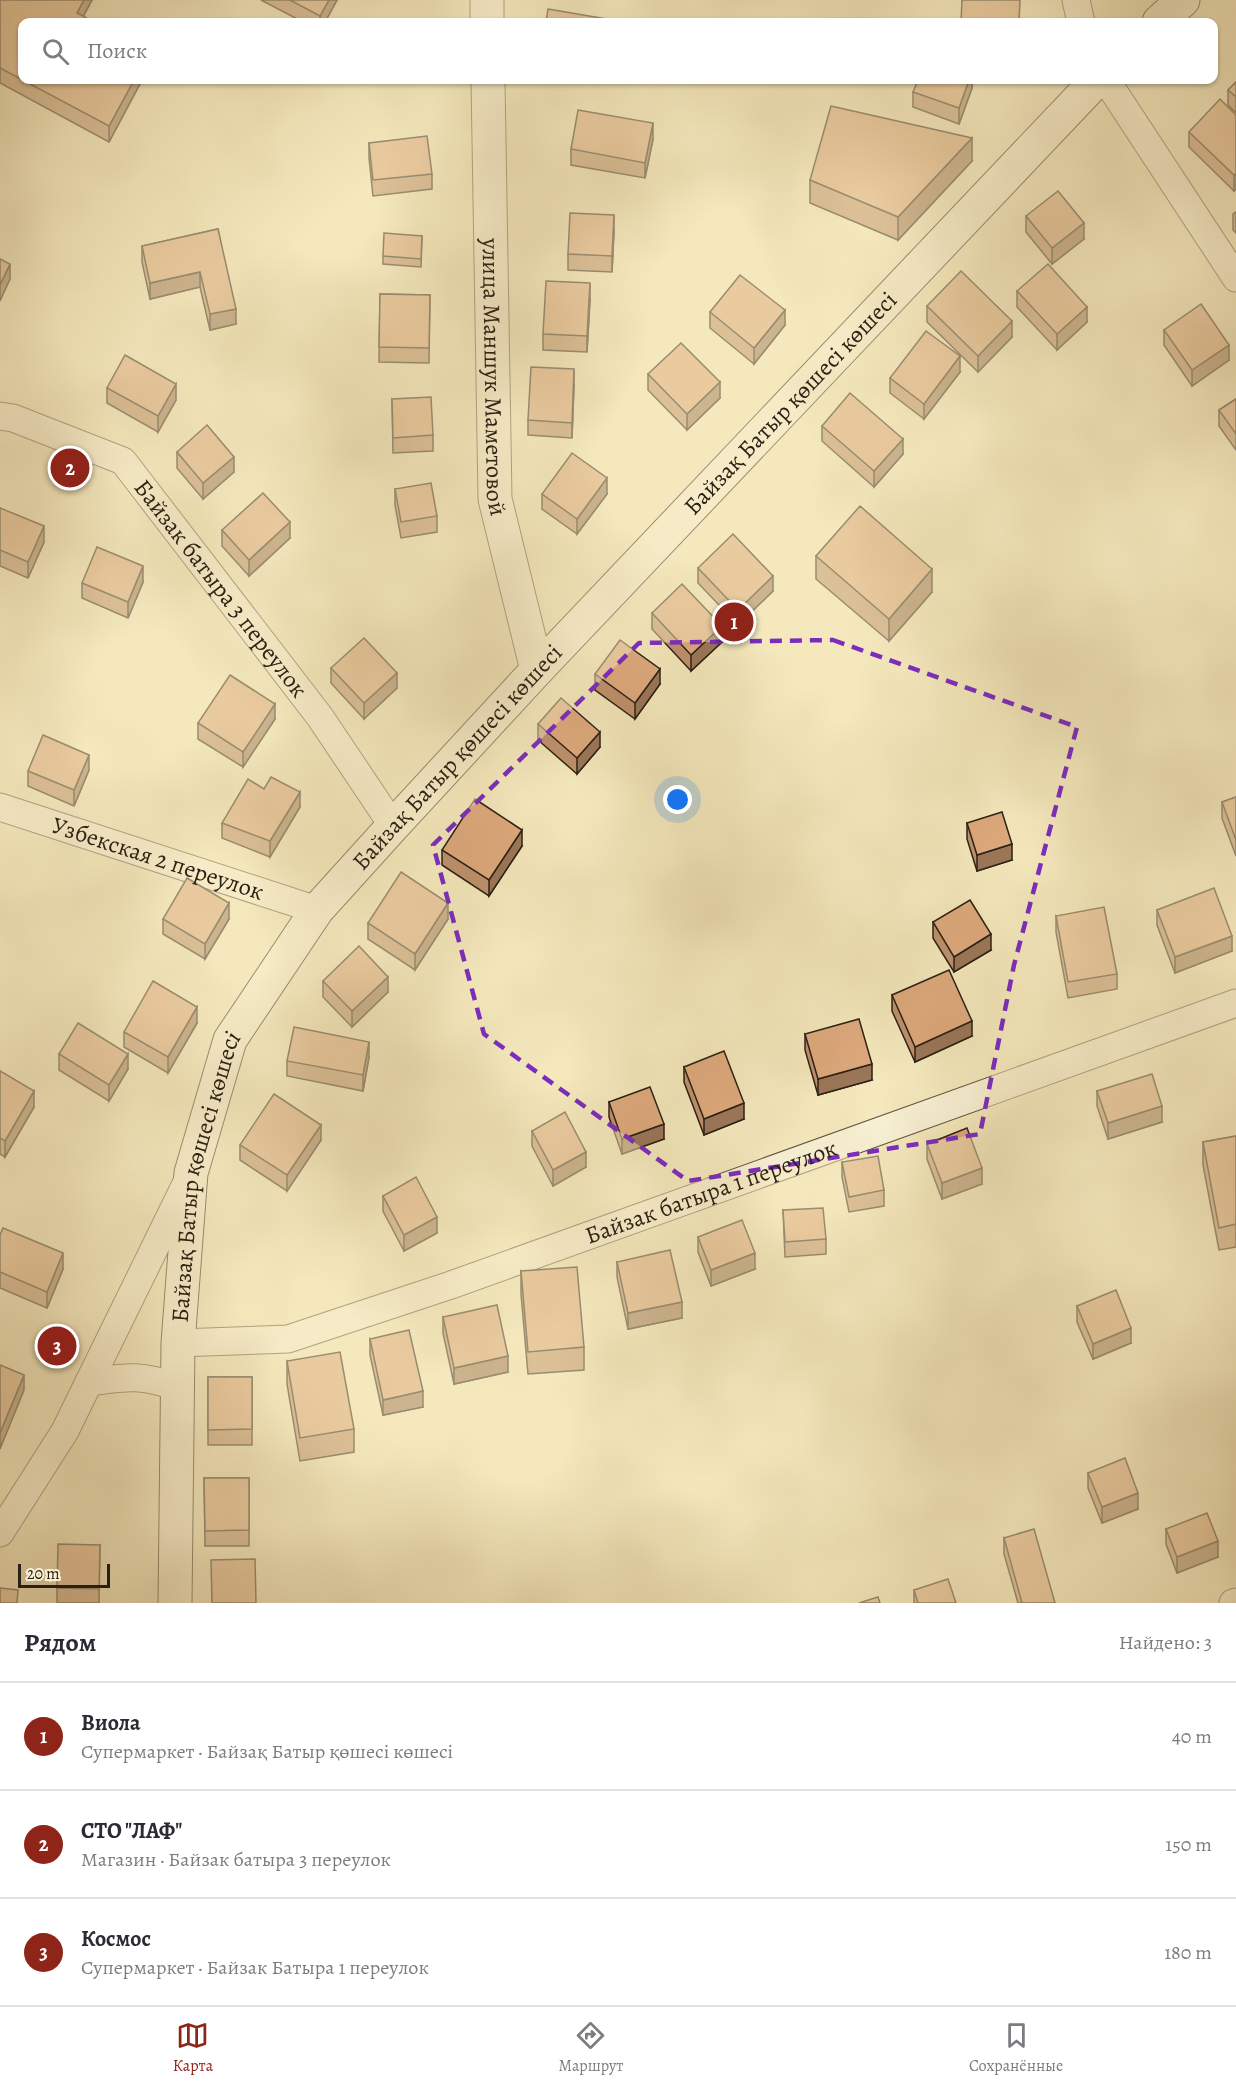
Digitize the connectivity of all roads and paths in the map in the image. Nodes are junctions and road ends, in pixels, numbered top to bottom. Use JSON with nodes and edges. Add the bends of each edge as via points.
{"nodes":[{"id":1,"x":487,"y":0,"type":"edge"},
{"id":2,"x":1077,"y":0,"type":"edge"},
{"id":3,"x":1183,"y":0,"type":"edge"},
{"id":4,"x":487,"y":18,"type":"edge"},
{"id":5,"x":1080,"y":18,"type":"edge"},
{"id":6,"x":1163,"y":18,"type":"edge"},
{"id":7,"x":488,"y":84,"type":"edge"},
{"id":8,"x":1093,"y":84,"type":"edge"},
{"id":9,"x":1109,"y":84,"type":"edge"},
{"id":10,"x":1236,"y":278,"type":"edge"},
{"id":11,"x":0,"y":416,"type":"edge"},
{"id":12,"x":537,"y":670,"type":"junction"},
{"id":13,"x":0,"y":807,"type":"edge"},
{"id":14,"x":393,"y":826,"type":"junction"},
{"id":15,"x":317,"y":910,"type":"junction"},
{"id":16,"x":1236,"y":1003,"type":"edge"},
{"id":17,"x":191,"y":1173,"type":"junction"},
{"id":18,"x":178,"y":1342,"type":"junction"},
{"id":19,"x":89,"y":1382,"type":"junction"},
{"id":20,"x":177,"y":1387,"type":"junction"},
{"id":21,"x":0,"y":1533,"type":"edge"},
{"id":22,"x":175,"y":1603,"type":"edge"}],
"edges":[{"from":1,"to":4,"type":"main road"},
{"from":2,"to":5,"type":"street"},
{"from":3,"to":6,"type":"main road"},
{"from":7,"to":12,"type":"main road","name":"улица Маншук Маметовой","via":[[495,499]]},
{"from":8,"to":12,"type":"main road","name":"Байзақ Батыр қөшесі көшесі"},
{"from":9,"to":10,"type":"street"},
{"from":11,"to":14,"type":"street","name":"Байзак батыра 3 переулок","via":[[123,460],[321,717]]},
{"from":12,"to":14,"type":"main road","name":"Байзақ Батыр қөшесі көшесі"},
{"from":13,"to":15,"type":"street","name":"Узбекская 2 переулок"},
{"from":14,"to":15,"type":"main road","name":"Байзақ Батыр қөшесі көшесі"},
{"from":15,"to":17,"type":"main road","name":"Байзақ Батыр қөшесі көшесі","via":[[230,1040]]},
{"from":16,"to":18,"type":"street","name":"Байзак батыра 1 переулок","via":[[452,1285],[288,1339]]},
{"from":17,"to":18,"type":"main road","name":"Байзақ Батыр қөшесі көшесі"},
{"from":17,"to":19,"type":"street"},
{"from":18,"to":20,"type":"main road","name":"Байзақ Батыр қөшесі көшесі"},
{"from":19,"to":20,"type":"street","via":[[152,1378]]},
{"from":19,"to":21,"type":"street","via":[[65,1431]]},
{"from":20,"to":22,"type":"main road","name":"Байзақ Батыр қөшесі көшесі"}]}
